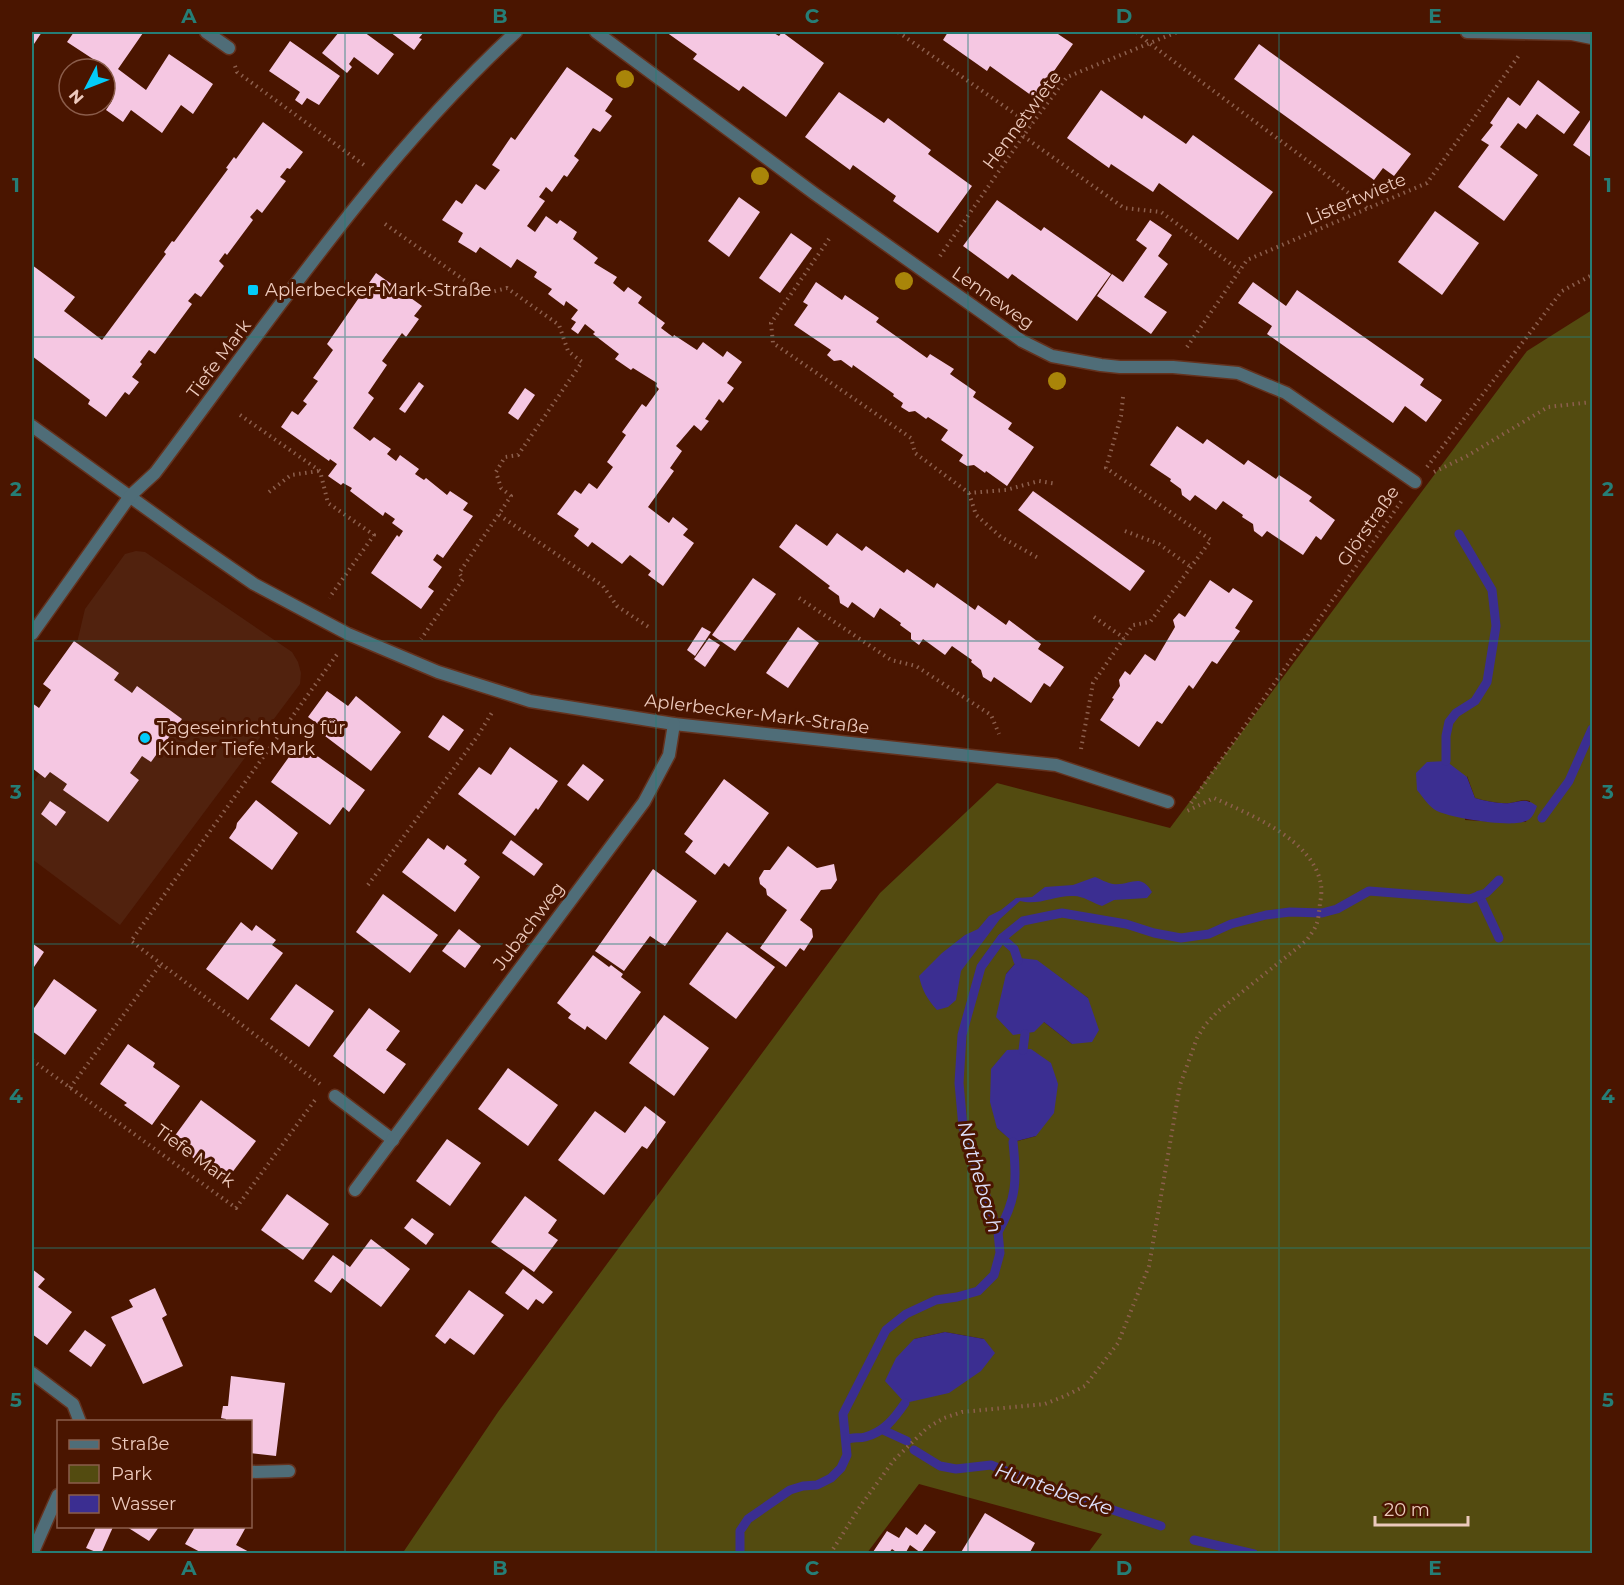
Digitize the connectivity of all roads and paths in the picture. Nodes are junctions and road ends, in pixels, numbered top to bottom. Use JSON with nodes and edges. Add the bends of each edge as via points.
{"nodes":[{"id":1,"x":206,"y":32,"type":"edge"},
{"id":2,"x":516,"y":32,"type":"edge"},
{"id":3,"x":596,"y":32,"type":"edge"},
{"id":4,"x":898,"y":32,"type":"edge"},
{"id":5,"x":1137,"y":32,"type":"edge"},
{"id":6,"x":1177,"y":32,"type":"edge"},
{"id":7,"x":1467,"y":32,"type":"edge"},
{"id":8,"x":1534,"y":35,"type":"junction"},
{"id":9,"x":1593,"y":38,"type":"edge"},
{"id":10,"x":1149,"y":43,"type":"junction"},
{"id":11,"x":229,"y":48,"type":"joint"},
{"id":12,"x":1031,"y":125,"type":"junction"},
{"id":13,"x":1023,"y":136,"type":"junction"},
{"id":14,"x":380,"y":177,"type":"junction"},
{"id":15,"x":1367,"y":208,"type":"junction"},
{"id":16,"x":385,"y":224,"type":"dead end"},
{"id":17,"x":829,"y":239,"type":"dead end"},
{"id":18,"x":1239,"y":270,"type":"junction"},
{"id":19,"x":927,"y":274,"type":"junction"},
{"id":20,"x":1593,"y":275,"type":"edge"},
{"id":21,"x":1173,"y":367,"type":"junction"},
{"id":22,"x":1123,"y":397,"type":"dead end"},
{"id":23,"x":1593,"y":402,"type":"edge"},
{"id":24,"x":240,"y":415,"type":"dead end"},
{"id":25,"x":32,"y":426,"type":"edge"},
{"id":26,"x":320,"y":471,"type":"junction"},
{"id":27,"x":1415,"y":482,"type":"junction"},
{"id":28,"x":1057,"y":484,"type":"dead end"},
{"id":29,"x":269,"y":492,"type":"dead end"},
{"id":30,"x":969,"y":493,"type":"junction"},
{"id":31,"x":130,"y":496,"type":"junction"},
{"id":32,"x":499,"y":515,"type":"junction"},
{"id":33,"x":1125,"y":531,"type":"dead end"},
{"id":34,"x":1040,"y":559,"type":"dead end"},
{"id":35,"x":1191,"y":567,"type":"junction"},
{"id":36,"x":329,"y":598,"type":"dead end"},
{"id":37,"x":799,"y":598,"type":"dead end"},
{"id":38,"x":1094,"y":617,"type":"dead end"},
{"id":39,"x":650,"y":628,"type":"dead end"},
{"id":40,"x":32,"y":634,"type":"edge"},
{"id":41,"x":348,"y":634,"type":"junction"},
{"id":42,"x":1124,"y":638,"type":"junction"},
{"id":43,"x":421,"y":639,"type":"dead end"},
{"id":44,"x":506,"y":693,"type":"junction"},
{"id":45,"x":675,"y":724,"type":"junction"},
{"id":46,"x":999,"y":734,"type":"dead end"},
{"id":47,"x":1081,"y":749,"type":"dead end"},
{"id":48,"x":1168,"y":802,"type":"dead end"},
{"id":49,"x":368,"y":885,"type":"dead end"},
{"id":50,"x":160,"y":965,"type":"junction"},
{"id":51,"x":32,"y":1060,"type":"edge"},
{"id":52,"x":70,"y":1088,"type":"junction"},
{"id":53,"x":330,"y":1092,"type":"junction"},
{"id":54,"x":393,"y":1140,"type":"junction"},
{"id":55,"x":355,"y":1190,"type":"dead end"},
{"id":56,"x":32,"y":1374,"type":"edge"},
{"id":57,"x":79,"y":1420,"type":"edge"},
{"id":58,"x":289,"y":1471,"type":"dead end"},
{"id":59,"x":252,"y":1472,"type":"edge"},
{"id":60,"x":57,"y":1497,"type":"edge"},
{"id":61,"x":32,"y":1554,"type":"edge"},
{"id":62,"x":830,"y":1554,"type":"edge"}],
"edges":[{"from":1,"to":11,"type":"street"},
{"from":2,"to":14,"type":"street","name":"Tiefe Mark","via":[[448,100]]},
{"from":3,"to":19,"type":"street","name":"Lenneweg"},
{"from":4,"to":12,"type":"path"},
{"from":5,"to":10,"type":"path"},
{"from":6,"to":10,"type":"path","name":"Hennetwiete"},
{"from":7,"to":8,"type":"street"},
{"from":8,"to":9,"type":"street"},
{"from":8,"to":15,"type":"path","name":"Listertwiete","via":[[1427,183]]},
{"from":10,"to":12,"type":"path","name":"Hennetwiete","via":[[1067,77]]},
{"from":10,"to":15,"type":"path"},
{"from":11,"to":14,"type":"path","via":[[237,72]]},
{"from":12,"to":13,"type":"path","name":"Hennetwiete"},
{"from":13,"to":18,"type":"path","via":[[1124,208],[1161,212]]},
{"from":13,"to":19,"type":"path","name":"Hennetwiete"},
{"from":14,"to":31,"type":"street","name":"Tiefe Mark","via":[[156,473]]},
{"from":15,"to":18,"type":"path","name":"Listertwiete","via":[[1247,260]]},
{"from":16,"to":32,"type":"path","via":[[484,294],[507,288],[560,325],[568,351],[582,362],[518,455],[505,457],[496,472],[501,488],[511,496]]},
{"from":17,"to":30,"type":"path","via":[[771,323],[773,343],[911,438],[915,453]]},
{"from":18,"to":21,"type":"path","name":"Listertwiete"},
{"from":19,"to":21,"type":"street","name":"Lenneweg","via":[[1022,341],[1052,356],[1120,368]]},
{"from":20,"to":27,"type":"path","name":"Glörstraße","via":[[1563,291]]},
{"from":21,"to":27,"type":"street","name":"Lenneweg","via":[[1238,373],[1286,393]]},
{"from":22,"to":35,"type":"path","via":[[1106,468],[1211,540]]},
{"from":23,"to":27,"type":"path","via":[[1548,407]]},
{"from":24,"to":26,"type":"path"},
{"from":25,"to":31,"type":"street","name":"Aplerbecker-Mark-Straße"},
{"from":26,"to":29,"type":"path","via":[[291,475]]},
{"from":26,"to":36,"type":"path","via":[[328,502],[374,535]]},
{"from":27,"to":62,"type":"path","name":"Glörstraße","via":[[1185,811],[1214,798],[1293,840],[1314,865],[1322,886],[1318,926],[1306,941],[1217,1012],[1197,1038],[1180,1085],[1149,1266],[1118,1342],[1085,1386],[1045,1404],[963,1412],[927,1428],[894,1460]]},
{"from":28,"to":30,"type":"path","via":[[1039,481],[1006,490]]},
{"from":30,"to":34,"type":"path","via":[[976,515],[1001,537]]},
{"from":31,"to":40,"type":"street","name":"Tiefe Mark"},
{"from":31,"to":41,"type":"street","name":"Aplerbecker-Mark-Straße","via":[[254,584]]},
{"from":32,"to":39,"type":"path","via":[[603,586],[617,606]]},
{"from":32,"to":43,"type":"path","via":[[459,573],[463,579]]},
{"from":33,"to":35,"type":"path","via":[[1159,544]]},
{"from":35,"to":42,"type":"path","via":[[1150,622],[1133,625]]},
{"from":37,"to":46,"type":"path","via":[[891,660],[916,666],[992,715]]},
{"from":38,"to":42,"type":"path"},
{"from":41,"to":44,"type":"street","name":"Aplerbecker-Mark-Straße","via":[[438,672]]},
{"from":41,"to":50,"type":"path","via":[[333,662],[131,941]]},
{"from":42,"to":47,"type":"path","via":[[1093,683]]},
{"from":44,"to":45,"type":"street","name":"Aplerbecker-Mark-Straße","via":[[530,701]]},
{"from":44,"to":49,"type":"path"},
{"from":45,"to":48,"type":"street","name":"Aplerbecker-Mark-Straße","via":[[1056,765]]},
{"from":45,"to":54,"type":"street","name":"Jubachweg","via":[[669,755],[644,802]]},
{"from":50,"to":52,"type":"path"},
{"from":50,"to":53,"type":"path"},
{"from":51,"to":52,"type":"path","name":"Tiefe Mark"},
{"from":52,"to":53,"type":"path","name":"Tiefe Mark","via":[[236,1208]]},
{"from":53,"to":54,"type":"street"},
{"from":54,"to":55,"type":"street","name":"Jubachweg"},
{"from":56,"to":57,"type":"street","via":[[74,1404]]},
{"from":58,"to":59,"type":"street"},
{"from":60,"to":61,"type":"street"}]}
